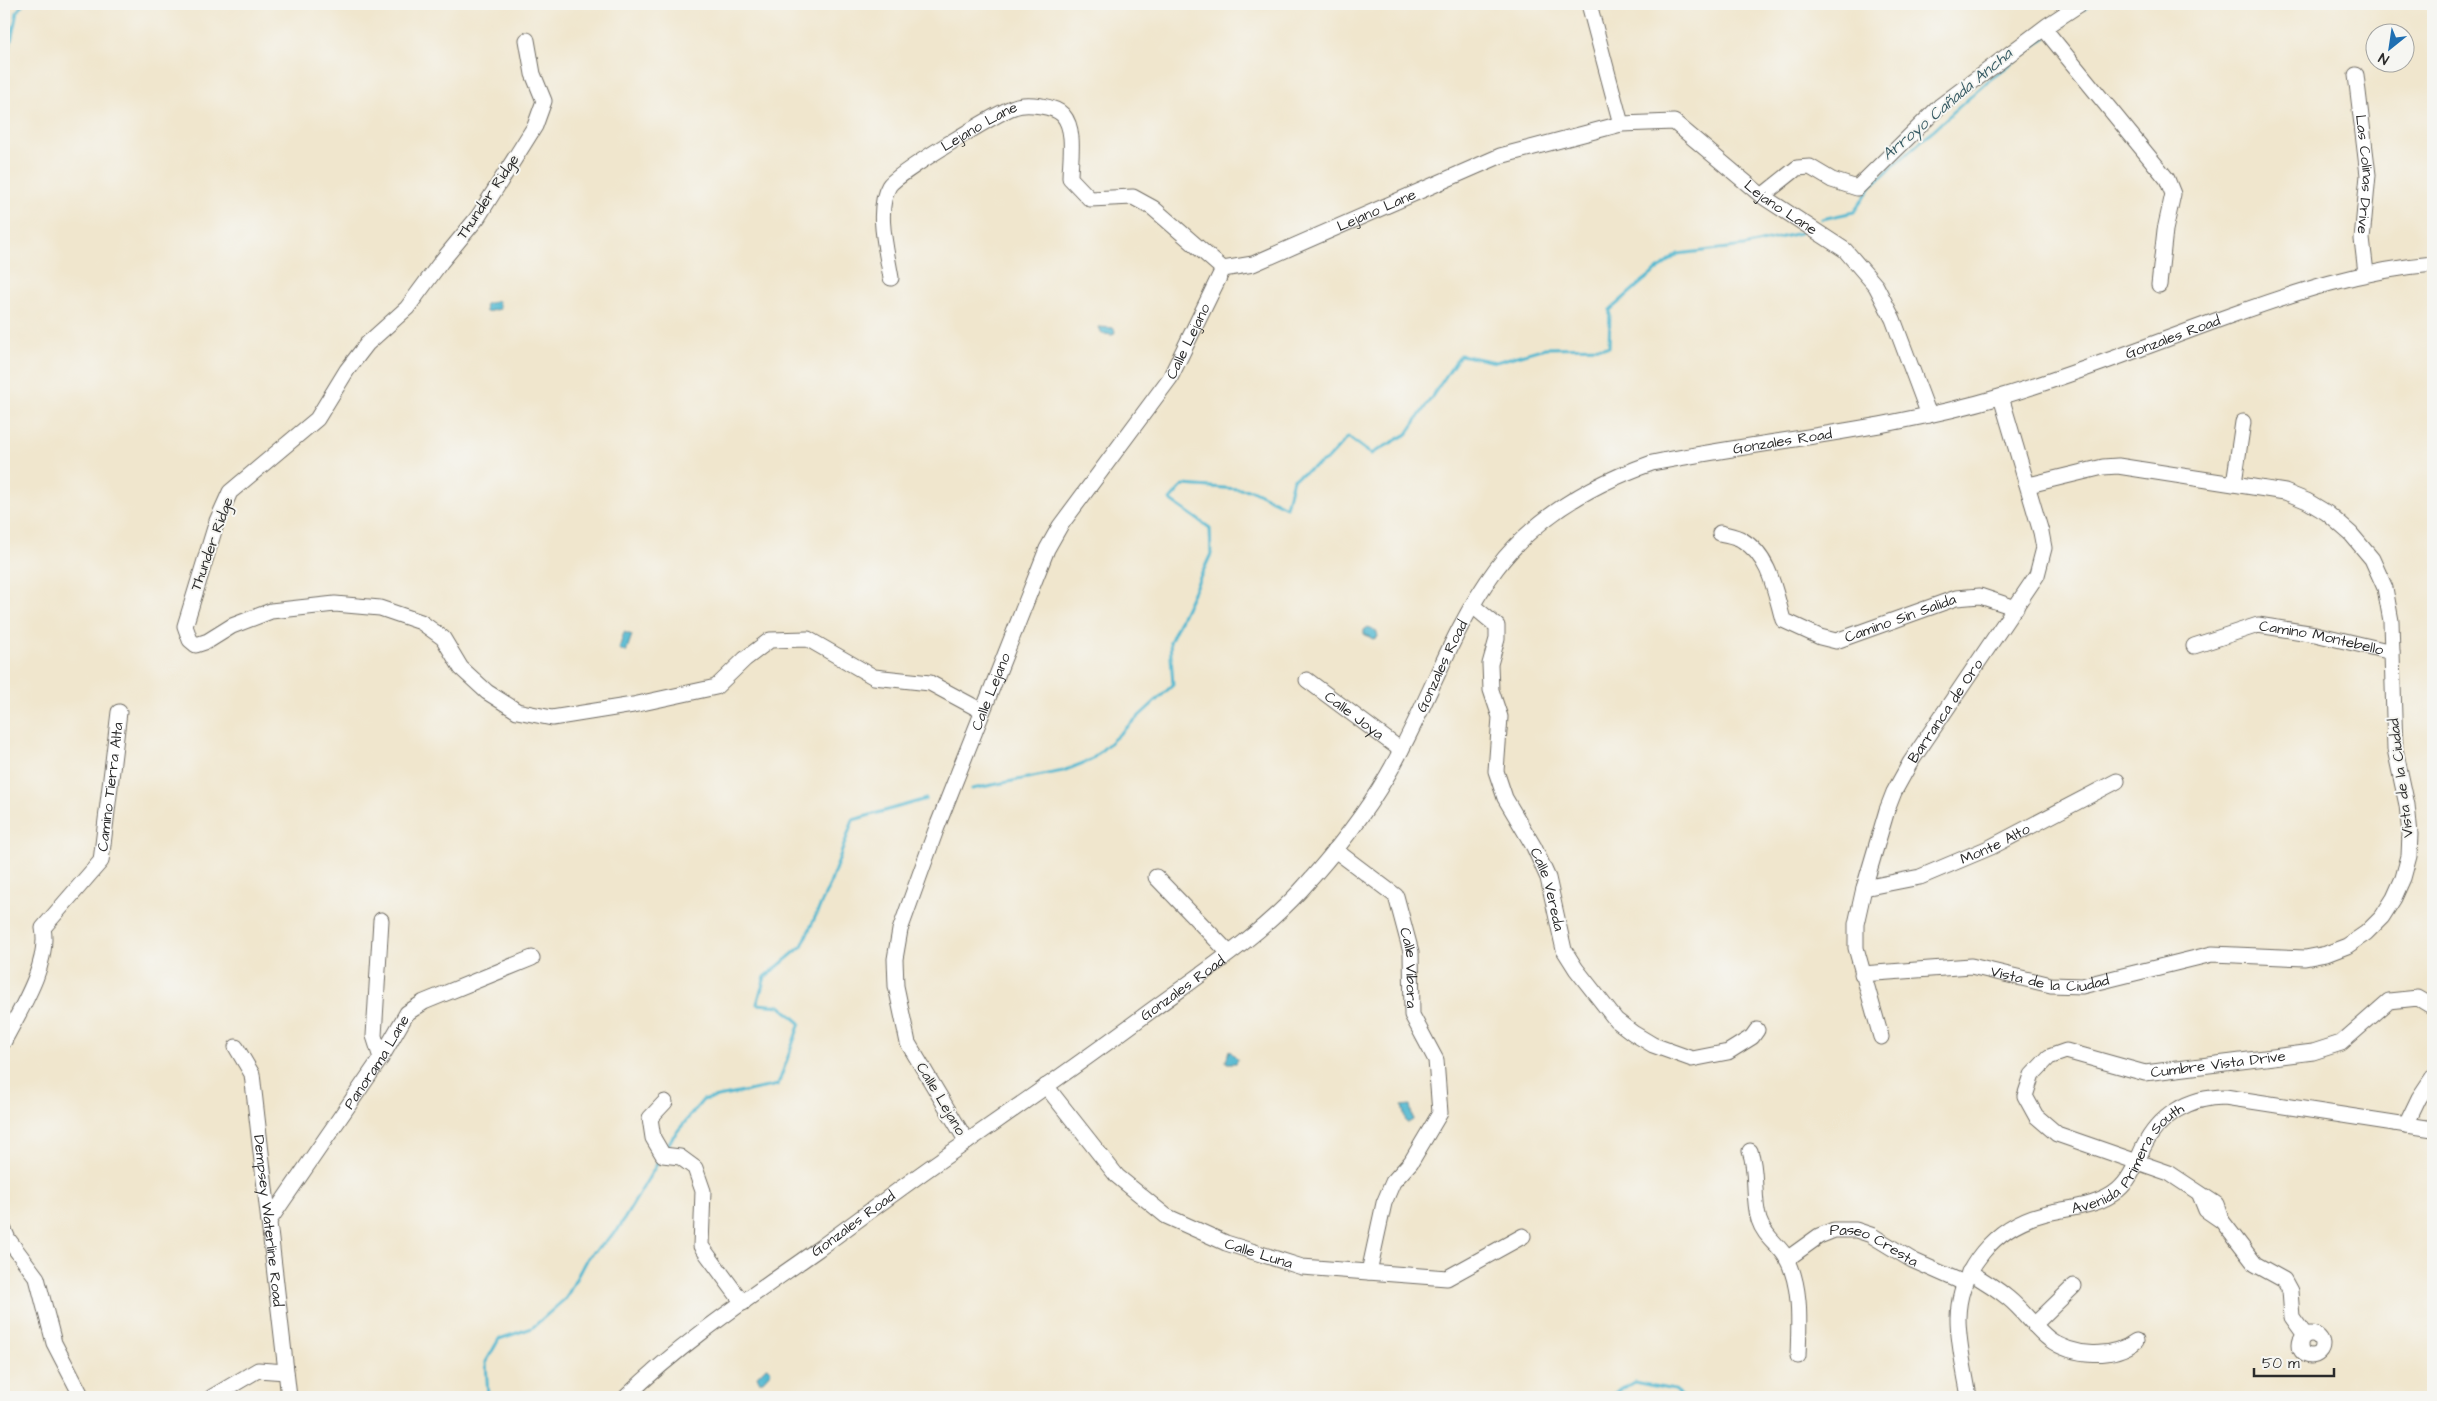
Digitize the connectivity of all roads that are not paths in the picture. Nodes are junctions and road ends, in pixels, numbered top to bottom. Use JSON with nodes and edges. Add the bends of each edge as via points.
{"nodes":[{"id":1,"x":1589,"y":4,"type":"edge"},
{"id":2,"x":2080,"y":4,"type":"edge"},
{"id":3,"x":2049,"y":35,"type":"dead end"},
{"id":4,"x":527,"y":40,"type":"dead end"},
{"id":5,"x":2356,"y":76,"type":"dead end"},
{"id":6,"x":1621,"y":124,"type":"junction"},
{"id":7,"x":1762,"y":196,"type":"junction"},
{"id":8,"x":2433,"y":264,"type":"edge"},
{"id":9,"x":1223,"y":270,"type":"junction"},
{"id":10,"x":2366,"y":273,"type":"junction"},
{"id":11,"x":891,"y":278,"type":"dead end"},
{"id":12,"x":2159,"y":285,"type":"dead end"},
{"id":13,"x":2001,"y":396,"type":"junction"},
{"id":14,"x":1929,"y":415,"type":"junction"},
{"id":15,"x":2243,"y":422,"type":"dead end"},
{"id":16,"x":2234,"y":483,"type":"junction"},
{"id":17,"x":2029,"y":485,"type":"junction"},
{"id":18,"x":1720,"y":533,"type":"dead end"},
{"id":19,"x":1473,"y":606,"type":"junction"},
{"id":20,"x":2016,"y":608,"type":"junction"},
{"id":21,"x":2194,"y":646,"type":"dead end"},
{"id":22,"x":2392,"y":652,"type":"junction"},
{"id":23,"x":1307,"y":680,"type":"dead end"},
{"id":24,"x":982,"y":711,"type":"junction"},
{"id":25,"x":119,"y":712,"type":"dead end"},
{"id":26,"x":1401,"y":750,"type":"junction"},
{"id":27,"x":2117,"y":781,"type":"dead end"},
{"id":28,"x":1334,"y":850,"type":"junction"},
{"id":29,"x":1156,"y":877,"type":"dead end"},
{"id":30,"x":1864,"y":888,"type":"junction"},
{"id":31,"x":381,"y":920,"type":"dead end"},
{"id":32,"x":1229,"y":953,"type":"junction"},
{"id":33,"x":532,"y":958,"type":"dead end"},
{"id":34,"x":1862,"y":974,"type":"junction"},
{"id":35,"x":2433,"y":1007,"type":"edge"},
{"id":36,"x":1757,"y":1030,"type":"dead end"},
{"id":37,"x":1881,"y":1037,"type":"dead end"},
{"id":38,"x":4,"y":1041,"type":"edge"},
{"id":39,"x":236,"y":1048,"type":"dead end"},
{"id":40,"x":381,"y":1058,"type":"junction"},
{"id":41,"x":2433,"y":1077,"type":"edge"},
{"id":42,"x":1046,"y":1086,"type":"junction"},
{"id":43,"x":665,"y":1102,"type":"dead end"},
{"id":44,"x":2406,"y":1125,"type":"junction"},
{"id":45,"x":2433,"y":1129,"type":"edge"},
{"id":46,"x":967,"y":1142,"type":"junction"},
{"id":47,"x":1750,"y":1151,"type":"dead end"},
{"id":48,"x":2138,"y":1161,"type":"junction"},
{"id":49,"x":269,"y":1221,"type":"junction"},
{"id":50,"x":4,"y":1230,"type":"edge"},
{"id":51,"x":1523,"y":1236,"type":"dead end"},
{"id":52,"x":1787,"y":1259,"type":"junction"},
{"id":53,"x":1369,"y":1272,"type":"junction"},
{"id":54,"x":1967,"y":1278,"type":"junction"},
{"id":55,"x":2074,"y":1286,"type":"dead end"},
{"id":56,"x":743,"y":1303,"type":"junction"},
{"id":57,"x":2034,"y":1325,"type":"junction"},
{"id":58,"x":2305,"y":1335,"type":"dead end"},
{"id":59,"x":2136,"y":1341,"type":"dead end"},
{"id":60,"x":1798,"y":1356,"type":"dead end"},
{"id":61,"x":286,"y":1372,"type":"junction"},
{"id":62,"x":82,"y":1397,"type":"edge"},
{"id":63,"x":212,"y":1397,"type":"edge"},
{"id":64,"x":289,"y":1397,"type":"edge"},
{"id":65,"x":626,"y":1397,"type":"edge"},
{"id":66,"x":1970,"y":1397,"type":"edge"}],
"edges":[{"from":1,"to":6,"type":"street"},
{"from":2,"to":7,"type":"street","via":[[1940,106],[1857,188],[1832,180],[1810,167],[1797,168]]},
{"from":3,"to":12,"type":"street","via":[[2167,179],[2173,194]]},
{"from":4,"to":24,"type":"street","name":"Thunder Ridge","via":[[533,74],[544,101],[535,126],[478,217],[407,308],[366,344],[317,418],[230,492],[217,521],[185,626],[190,640],[196,644],[208,641],[232,626],[271,611],[335,604],[380,608],[421,622],[443,638],[462,668],[487,692],[517,711],[552,718],[716,687],[770,640],[808,639],[874,677],[930,683]]},
{"from":5,"to":10,"type":"street","name":"Las Colinas Drive","via":[[2368,175],[2362,239]]},
{"from":6,"to":7,"type":"street","name":"Lejano Lane","via":[[1674,122]]},
{"from":6,"to":9,"type":"street","name":"Lejano Lane","via":[[1500,156],[1253,264]]},
{"from":7,"to":14,"type":"street","name":"Lejano Lane","via":[[1845,250],[1876,286],[1898,328]]},
{"from":8,"to":10,"type":"street","name":"Gonzales Road"},
{"from":9,"to":11,"type":"street","name":"Lejano Lane","via":[[1140,200],[1133,197],[1090,199],[1070,178],[1071,134],[1064,116],[1053,107],[1015,106],[914,165],[889,185],[881,218]]},
{"from":9,"to":24,"type":"street","name":"Calle Lejano","via":[[1170,378],[1060,526],[1034,581]]},
{"from":10,"to":13,"type":"street","name":"Gonzales Road","via":[[2305,289],[2063,377]]},
{"from":13,"to":14,"type":"street","name":"Gonzales Road"},
{"from":13,"to":17,"type":"street","name":"Barranca de Oro"},
{"from":14,"to":19,"type":"street","name":"Gonzales Road","via":[[1652,463],[1619,474],[1563,506],[1530,533],[1498,567]]},
{"from":15,"to":16,"type":"street"},
{"from":16,"to":17,"type":"street","name":"Vista de la Ciudad","via":[[2118,466]]},
{"from":16,"to":22,"type":"street","name":"Vista de la Ciudad","via":[[2285,492],[2307,501],[2351,534],[2372,558],[2385,588]]},
{"from":17,"to":20,"type":"street","name":"Barranca de Oro","via":[[2044,548],[2037,575]]},
{"from":18,"to":20,"type":"street","name":"Camino Sin Salida","via":[[1742,540],[1761,556],[1783,620],[1820,637],[1836,641],[1956,598],[1980,596]]},
{"from":19,"to":26,"type":"street","name":"Gonzales Road"},
{"from":19,"to":36,"type":"street","name":"Calle Vereda","via":[[1497,626],[1490,664],[1491,690],[1500,717],[1496,771],[1505,798],[1548,878],[1564,950],[1576,969],[1616,1020],[1633,1034],[1692,1059],[1728,1052],[1752,1037]]},
{"from":20,"to":30,"type":"street","name":"Barranca de Oro","via":[[1901,777],[1887,810]]},
{"from":21,"to":22,"type":"street","name":"Camino Montebello","via":[[2258,625],[2316,634]]},
{"from":22,"to":34,"type":"street","name":"Vista de la Ciudad","via":[[2395,748],[2407,805],[2409,856],[2403,878],[2382,917],[2347,946],[2304,958],[2212,954],[2082,986],[2051,985],[1971,966]]},
{"from":23,"to":26,"type":"street","name":"Calle Joya"},
{"from":24,"to":46,"type":"street","name":"Calle Lejano","via":[[904,916],[895,959],[896,986],[908,1044]]},
{"from":25,"to":38,"type":"street","name":"Camino Tierra Alta","via":[[101,861],[44,928],[35,983]]},
{"from":26,"to":28,"type":"street","name":"Gonzales Road","via":[[1371,802]]},
{"from":27,"to":30,"type":"street","name":"Monte Alto","via":[[1991,848],[1920,877]]},
{"from":28,"to":32,"type":"street","name":"Gonzales Road","via":[[1301,890],[1264,926]]},
{"from":28,"to":53,"type":"street","name":"Calle Vibora","via":[[1396,896],[1411,952],[1412,1015],[1436,1060],[1440,1113],[1411,1162],[1393,1182],[1384,1203]]},
{"from":29,"to":32,"type":"street"},
{"from":30,"to":34,"type":"street","name":"Barranca de Oro","via":[[1856,924],[1856,948]]},
{"from":31,"to":40,"type":"street","via":[[374,1036]]},
{"from":32,"to":42,"type":"street","name":"Gonzales Road"},
{"from":33,"to":40,"type":"street","name":"Panorama Lane","via":[[424,1002],[408,1013]]},
{"from":34,"to":37,"type":"street","name":"Barranca de Oro"},
{"from":35,"to":48,"type":"street","name":"Cumbre Vista Drive","via":[[2418,998],[2389,1001],[2341,1043],[2313,1052],[2276,1057],[2145,1073],[2066,1051],[2049,1057],[2032,1075],[2025,1096],[2036,1116],[2057,1134]]},
{"from":39,"to":49,"type":"street","name":"Dempsey Waterline Road","via":[[252,1074]]},
{"from":40,"to":49,"type":"street","name":"Panorama Lane"},
{"from":41,"to":44,"type":"street"},
{"from":42,"to":46,"type":"street","name":"Gonzales Road"},
{"from":42,"to":53,"type":"street","name":"Calle Luna","via":[[1117,1176],[1166,1216],[1226,1243],[1302,1266]]},
{"from":43,"to":56,"type":"street","via":[[650,1118],[653,1138],[663,1155],[680,1157],[695,1168],[703,1191],[701,1246]]},
{"from":44,"to":45,"type":"street","name":"Avenida Primera South"},
{"from":44,"to":48,"type":"street","name":"Avenida Primera South","via":[[2214,1097],[2194,1101],[2169,1114],[2151,1134]]},
{"from":46,"to":56,"type":"street","name":"Gonzales Road"},
{"from":47,"to":52,"type":"street","via":[[1760,1222]]},
{"from":48,"to":54,"type":"street","name":"Avenida Primera South","via":[[2123,1185],[2110,1196],[2037,1216],[2007,1230],[1990,1244]]},
{"from":48,"to":58,"type":"street","name":"Cumbre Vista Drive","via":[[2177,1178],[2200,1195],[2206,1210],[2222,1221],[2255,1264],[2284,1280],[2290,1291],[2292,1317]]},
{"from":49,"to":61,"type":"street","name":"Dempsey Waterline Road"},
{"from":50,"to":62,"type":"street","via":[[37,1278],[54,1343]]},
{"from":51,"to":53,"type":"street","name":"Calle Luna","via":[[1447,1278]]},
{"from":52,"to":54,"type":"street","name":"Paseo Cresta","via":[[1819,1236],[1842,1229],[1856,1230],[1912,1260]]},
{"from":52,"to":60,"type":"street","via":[[1797,1296]]},
{"from":54,"to":57,"type":"street","name":"Paseo Cresta","via":[[2000,1292]]},
{"from":54,"to":66,"type":"street","name":"Avenida Primera South","via":[[1960,1300],[1958,1325]]},
{"from":55,"to":57,"type":"street"},
{"from":56,"to":65,"type":"street","name":"Gonzales Road","via":[[667,1360]]},
{"from":57,"to":59,"type":"street","name":"Paseo Cresta","via":[[2059,1345],[2083,1352],[2112,1353]]},
{"from":61,"to":63,"type":"street","via":[[258,1370]]},
{"from":61,"to":64,"type":"street","name":"Dempsey Waterline Road"}]}
